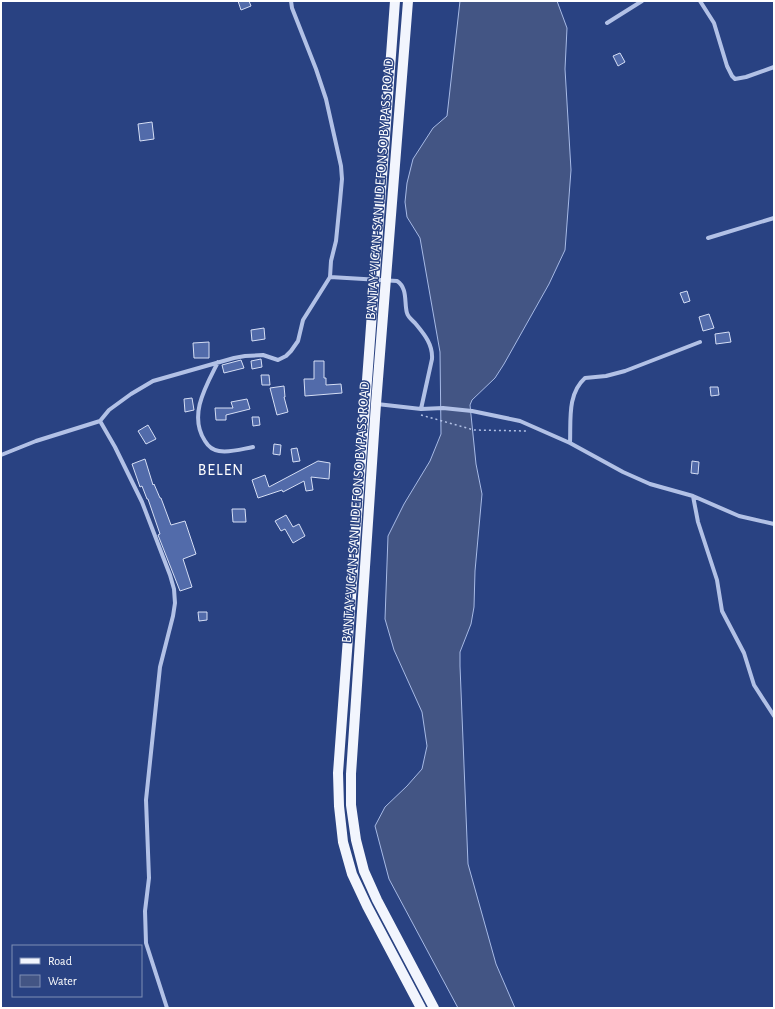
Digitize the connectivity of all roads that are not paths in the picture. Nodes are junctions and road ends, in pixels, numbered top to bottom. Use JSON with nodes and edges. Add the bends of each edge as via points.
{"nodes":[{"id":1,"x":291,"y":1,"type":"edge"},
{"id":2,"x":395,"y":1,"type":"edge"},
{"id":3,"x":408,"y":1,"type":"edge"},
{"id":4,"x":642,"y":1,"type":"edge"},
{"id":5,"x":700,"y":1,"type":"edge"},
{"id":6,"x":607,"y":23,"type":"dead end"},
{"id":7,"x":774,"y":67,"type":"edge"},
{"id":8,"x":774,"y":218,"type":"edge"},
{"id":9,"x":708,"y":238,"type":"dead end"},
{"id":10,"x":330,"y":277,"type":"junction"},
{"id":11,"x":374,"y":281,"type":"junction"},
{"id":12,"x":385,"y":281,"type":"junction"},
{"id":13,"x":700,"y":342,"type":"dead end"},
{"id":14,"x":218,"y":362,"type":"junction"},
{"id":15,"x":366,"y":402,"type":"junction"},
{"id":16,"x":376,"y":404,"type":"junction"},
{"id":17,"x":421,"y":409,"type":"junction"},
{"id":18,"x":100,"y":421,"type":"junction"},
{"id":19,"x":570,"y":443,"type":"junction"},
{"id":20,"x":253,"y":447,"type":"dead end"},
{"id":21,"x":1,"y":455,"type":"edge"},
{"id":22,"x":693,"y":496,"type":"junction"},
{"id":23,"x":774,"y":524,"type":"edge"},
{"id":24,"x":774,"y":716,"type":"edge"},
{"id":25,"x":167,"y":1008,"type":"edge"},
{"id":26,"x":421,"y":1008,"type":"edge"},
{"id":27,"x":434,"y":1008,"type":"edge"}],
"edges":[{"from":1,"to":10,"type":"street","via":[[326,99],[341,166],[340,201]]},
{"from":2,"to":11,"type":"main road","name":"BANTAY-VIGAN-SAN ILDEFONSO BYPASS ROAD"},
{"from":3,"to":12,"type":"main road","name":"BANTAY-VIGAN-SAN ILDEFONSO BYPASS ROAD"},
{"from":4,"to":6,"type":"street"},
{"from":5,"to":7,"type":"street","via":[[714,23],[732,76],[746,77]]},
{"from":8,"to":9,"type":"street"},
{"from":10,"to":11,"type":"street"},
{"from":10,"to":14,"type":"street","via":[[303,320],[298,341],[286,356],[278,360],[263,355],[245,356]]},
{"from":11,"to":12,"type":"street"},
{"from":11,"to":15,"type":"main road","name":"BANTAY-VIGAN-SAN ILDEFONSO BYPASS ROAD"},
{"from":12,"to":16,"type":"main road","name":"BANTAY-VIGAN-SAN ILDEFONSO BYPASS ROAD"},
{"from":12,"to":17,"type":"street","via":[[397,281],[401,284],[407,314],[430,343],[432,359]]},
{"from":13,"to":19,"type":"street","via":[[625,371],[585,378],[571,403]]},
{"from":14,"to":18,"type":"street","via":[[141,387],[109,410]]},
{"from":14,"to":20,"type":"street","via":[[204,390],[199,407],[199,430],[208,446],[214,450],[226,452]]},
{"from":15,"to":16,"type":"street"},
{"from":15,"to":26,"type":"main road","name":"BANTAY-VIGAN-SAN ILDEFONSO BYPASS ROAD","via":[[338,773],[339,806],[343,842],[352,874]]},
{"from":16,"to":17,"type":"street"},
{"from":16,"to":27,"type":"main road","name":"BANTAY-VIGAN-SAN ILDEFONSO BYPASS ROAD","via":[[351,806],[364,871]]},
{"from":17,"to":19,"type":"street","via":[[472,411],[520,421]]},
{"from":18,"to":21,"type":"street"},
{"from":18,"to":25,"type":"street","via":[[142,502],[174,589],[173,616],[160,667],[146,800],[149,878],[145,911],[146,943]]},
{"from":19,"to":22,"type":"street","via":[[650,484]]},
{"from":22,"to":23,"type":"street","via":[[739,516]]},
{"from":22,"to":24,"type":"street","via":[[698,522],[717,580],[722,612],[744,653],[754,685]]}]}
